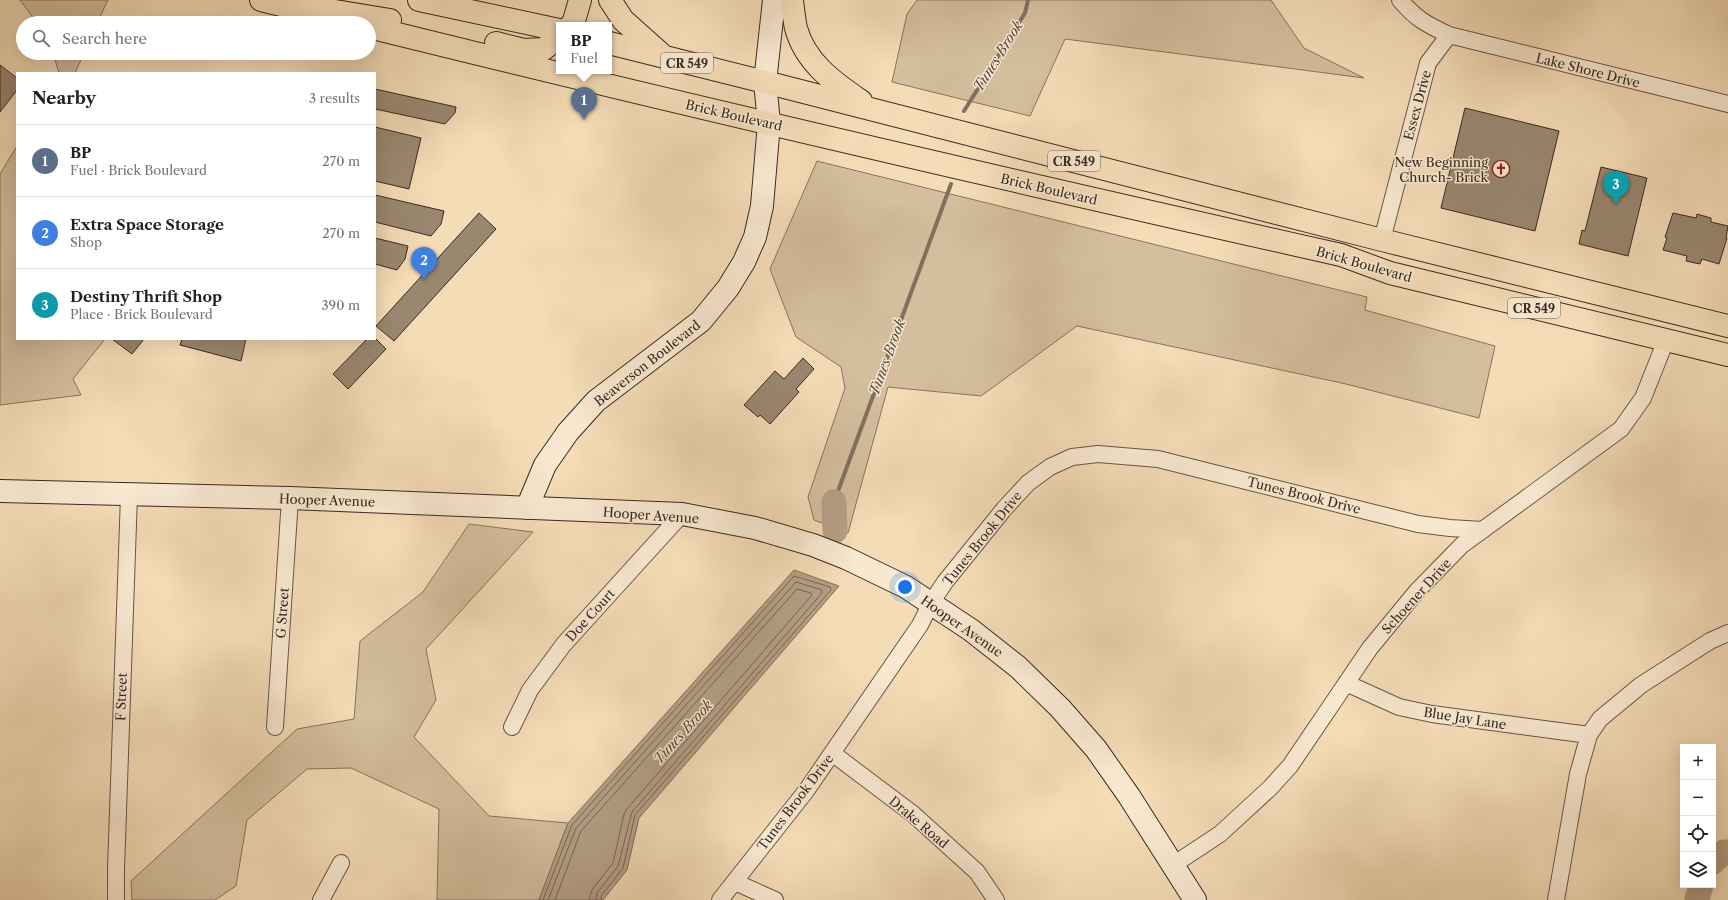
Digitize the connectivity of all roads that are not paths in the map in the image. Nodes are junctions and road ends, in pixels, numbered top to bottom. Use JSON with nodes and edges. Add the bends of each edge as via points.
{"nodes":[{"id":1,"x":261,"y":0,"type":"edge"},
{"id":2,"x":419,"y":0,"type":"edge"},
{"id":3,"x":493,"y":0,"type":"edge"},
{"id":4,"x":580,"y":0,"type":"edge"},
{"id":5,"x":610,"y":0,"type":"edge"},
{"id":6,"x":774,"y":0,"type":"edge"},
{"id":7,"x":792,"y":0,"type":"edge"},
{"id":8,"x":1400,"y":0,"type":"edge"},
{"id":9,"x":440,"y":5,"type":"junction"},
{"id":10,"x":300,"y":10,"type":"junction"},
{"id":11,"x":324,"y":16,"type":"edge"},
{"id":12,"x":371,"y":16,"type":"edge"},
{"id":13,"x":376,"y":17,"type":"edge"},
{"id":14,"x":573,"y":22,"type":"edge"},
{"id":15,"x":376,"y":29,"type":"edge"},
{"id":16,"x":556,"y":29,"type":"edge"},
{"id":17,"x":1448,"y":35,"type":"junction"},
{"id":18,"x":556,"y":39,"type":"edge"},
{"id":19,"x":612,"y":44,"type":"edge"},
{"id":20,"x":665,"y":58,"type":"junction"},
{"id":21,"x":556,"y":74,"type":"edge"},
{"id":22,"x":558,"y":74,"type":"edge"},
{"id":23,"x":765,"y":82,"type":"junction"},
{"id":24,"x":1728,"y":104,"type":"edge"},
{"id":25,"x":873,"y":109,"type":"junction"},
{"id":26,"x":769,"y":123,"type":"junction"},
{"id":27,"x":1382,"y":240,"type":"junction"},
{"id":28,"x":1341,"y":255,"type":"junction"},
{"id":29,"x":1728,"y":326,"type":"edge"},
{"id":30,"x":1666,"y":340,"type":"junction"},
{"id":31,"x":1728,"y":355,"type":"edge"},
{"id":32,"x":0,"y":491,"type":"edge"},
{"id":33,"x":129,"y":495,"type":"junction"},
{"id":34,"x":290,"y":498,"type":"junction"},
{"id":35,"x":527,"y":508,"type":"junction"},
{"id":36,"x":682,"y":514,"type":"junction"},
{"id":37,"x":1483,"y":530,"type":"junction"},
{"id":38,"x":931,"y":603,"type":"junction"},
{"id":39,"x":1728,"y":633,"type":"edge"},
{"id":40,"x":1346,"y":683,"type":"junction"},
{"id":41,"x":275,"y":727,"type":"dead end"},
{"id":42,"x":512,"y":727,"type":"dead end"},
{"id":43,"x":1589,"y":735,"type":"junction"},
{"id":44,"x":832,"y":753,"type":"junction"},
{"id":45,"x":341,"y":863,"type":"dead end"},
{"id":46,"x":1173,"y":865,"type":"junction"},
{"id":47,"x":735,"y":882,"type":"junction"},
{"id":48,"x":116,"y":900,"type":"edge"},
{"id":49,"x":321,"y":900,"type":"edge"},
{"id":50,"x":720,"y":900,"type":"edge"},
{"id":51,"x":775,"y":900,"type":"edge"},
{"id":52,"x":996,"y":900,"type":"edge"},
{"id":53,"x":1195,"y":900,"type":"edge"},
{"id":54,"x":1556,"y":900,"type":"edge"}],
"edges":[{"from":1,"to":10,"type":"main road"},
{"from":2,"to":9,"type":"main road"},
{"from":3,"to":9,"type":"main road"},
{"from":4,"to":14,"type":"main road"},
{"from":5,"to":20,"type":"main road","via":[[623,20]]},
{"from":6,"to":23,"type":"main road","name":"Beaverson Boulevard"},
{"from":7,"to":25,"type":"main road","via":[[796,28],[817,67],[838,86]]},
{"from":8,"to":17,"type":"street","via":[[1413,16]]},
{"from":9,"to":16,"type":"main road"},
{"from":10,"to":11,"type":"main road"},
{"from":10,"to":12,"type":"main road"},
{"from":13,"to":18,"type":"main road","via":[[524,50],[544,49]]},
{"from":15,"to":21,"type":"main road","name":"Brick Boulevard","number":"CR 549"},
{"from":17,"to":24,"type":"street","name":"Lake Shore Drive"},
{"from":17,"to":27,"type":"street","name":"Essex Drive","via":[[1428,63]]},
{"from":19,"to":20,"type":"main road","name":"Brick Boulevard","number":"CR 549"},
{"from":20,"to":23,"type":"main road","name":"Brick Boulevard","number":"CR 549"},
{"from":22,"to":26,"type":"main road","name":"Brick Boulevard","number":"CR 549"},
{"from":23,"to":25,"type":"main road","name":"Brick Boulevard","number":"CR 549"},
{"from":23,"to":26,"type":"main road","name":"Beaverson Boulevard"},
{"from":25,"to":27,"type":"main road","name":"Brick Boulevard","number":"CR 549"},
{"from":26,"to":28,"type":"main road","name":"Brick Boulevard","number":"CR 549"},
{"from":26,"to":35,"type":"main road","name":"Beaverson Boulevard","via":[[762,206],[755,237],[728,288],[701,321],[596,401],[568,432],[545,465]]},
{"from":27,"to":28,"type":"main road","via":[[1358,251]]},
{"from":27,"to":29,"type":"main road","name":"Brick Boulevard","number":"CR 549"},
{"from":28,"to":30,"type":"main road","name":"Brick Boulevard","number":"CR 549","via":[[1390,273]]},
{"from":30,"to":31,"type":"main road","name":"Brick Boulevard","number":"CR 549"},
{"from":30,"to":37,"type":"street","name":"Schoener Drive","via":[[1643,398],[1621,429]]},
{"from":32,"to":33,"type":"main road","name":"Hooper Avenue"},
{"from":33,"to":34,"type":"main road","name":"Hooper Avenue"},
{"from":33,"to":48,"type":"street","name":"F Street"},
{"from":34,"to":35,"type":"main road","name":"Hooper Avenue"},
{"from":34,"to":41,"type":"street","name":"G Street"},
{"from":35,"to":36,"type":"main road","name":"Hooper Avenue"},
{"from":36,"to":38,"type":"main road","name":"Hooper Avenue","via":[[755,528],[813,545],[906,587]]},
{"from":36,"to":42,"type":"street","name":"Doe Court","via":[[564,644],[530,690]]},
{"from":37,"to":38,"type":"street","name":"Tunes Brook Drive","via":[[1418,524],[1158,459],[1098,454],[1079,456],[1050,467],[1028,483],[1004,509]]},
{"from":37,"to":40,"type":"street","name":"Schoener Drive","via":[[1462,545],[1417,591],[1370,648]]},
{"from":38,"to":44,"type":"street","name":"Tunes Brook Drive","via":[[920,625]]},
{"from":38,"to":46,"type":"main road","name":"Hooper Avenue","via":[[1018,667],[1060,708],[1096,749]]},
{"from":39,"to":43,"type":"street","via":[[1710,641],[1640,685],[1600,719]]},
{"from":40,"to":43,"type":"street","name":"Blue Jay Lane","via":[[1400,707],[1432,714]]},
{"from":40,"to":46,"type":"street","name":"Schoener Drive","via":[[1290,766],[1270,788],[1220,834]]},
{"from":43,"to":54,"type":"street","via":[[1578,774]]},
{"from":44,"to":47,"type":"street","name":"Tunes Brook Drive","via":[[806,791]]},
{"from":44,"to":52,"type":"street","name":"Drake Road","via":[[913,814],[976,872]]},
{"from":45,"to":49,"type":"street"},
{"from":46,"to":53,"type":"main road","name":"Hooper Avenue"},
{"from":47,"to":50,"type":"street","name":"Tunes Brook Drive"},
{"from":47,"to":51,"type":"street"}]}
